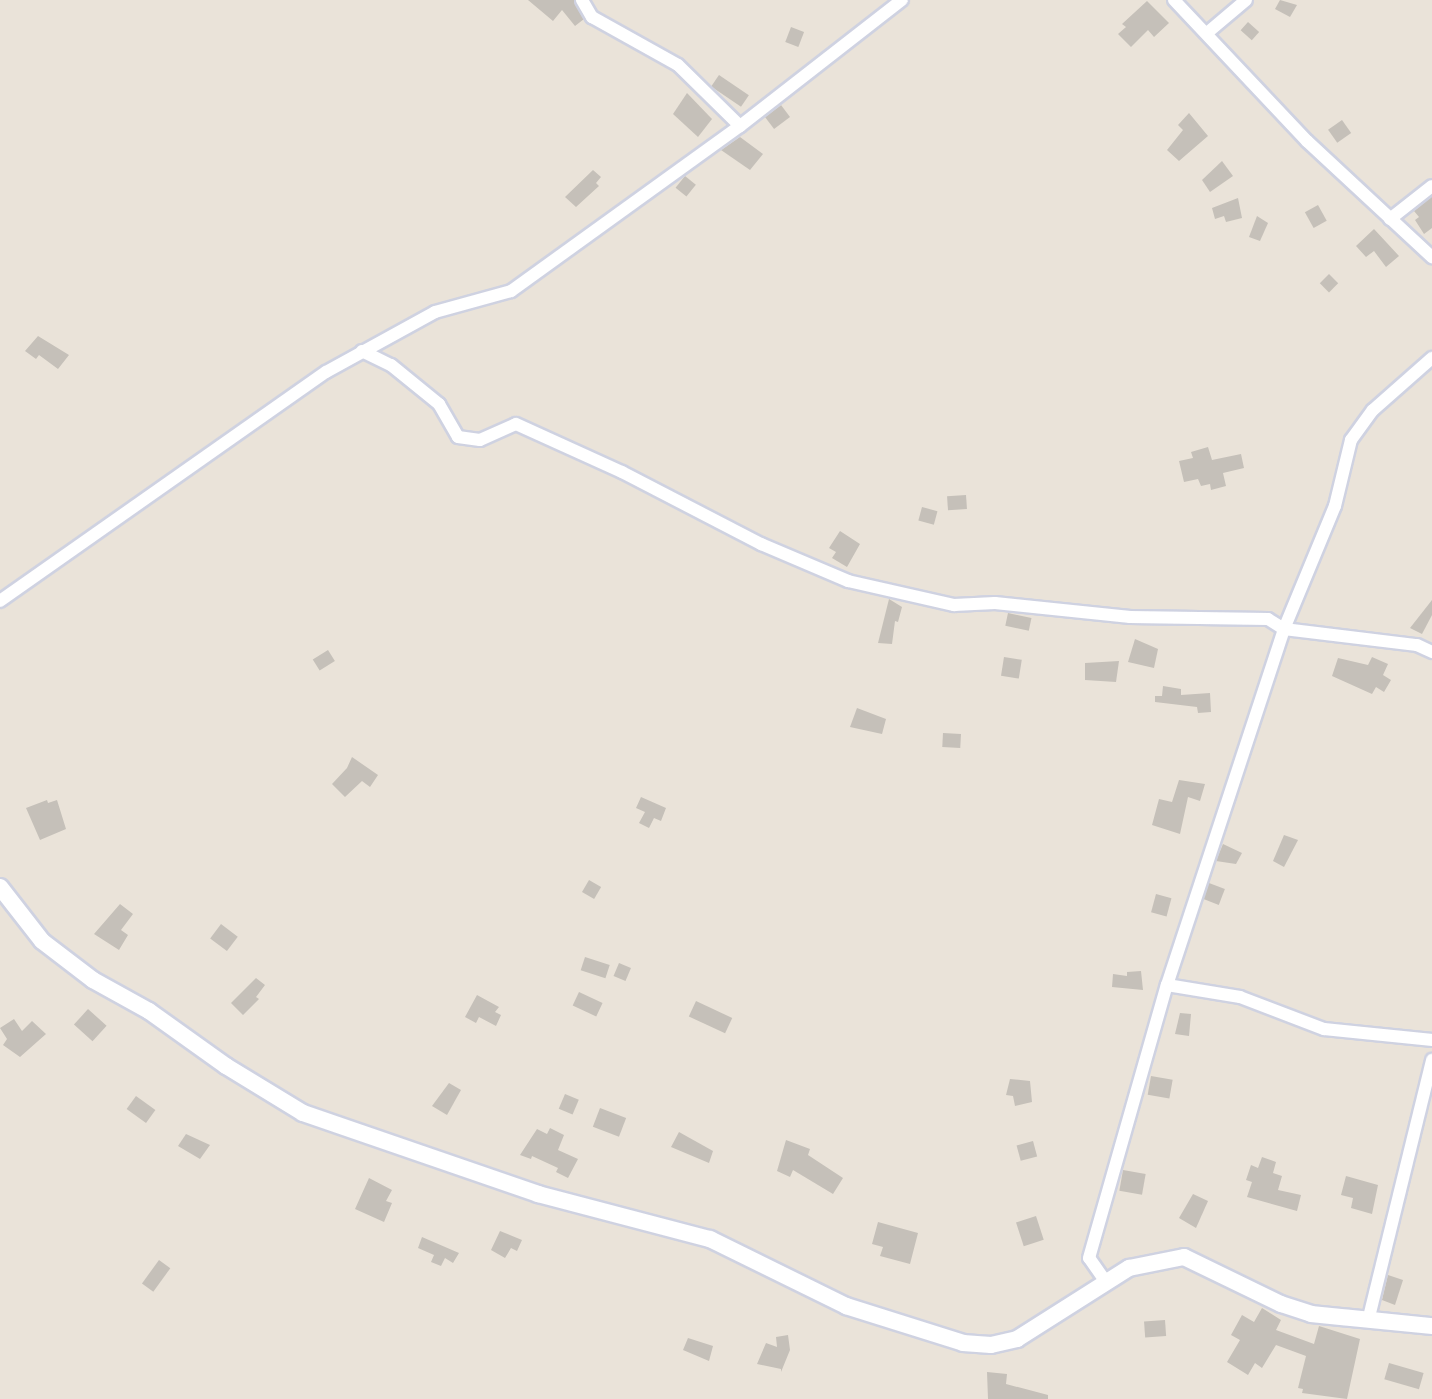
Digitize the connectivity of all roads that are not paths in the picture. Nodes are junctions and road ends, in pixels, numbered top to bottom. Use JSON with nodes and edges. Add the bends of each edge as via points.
{"nodes":[{"id":1,"x":582,"y":0,"type":"edge"},
{"id":2,"x":902,"y":0,"type":"edge"},
{"id":3,"x":1174,"y":0,"type":"edge"},
{"id":4,"x":1246,"y":0,"type":"edge"},
{"id":5,"x":1208,"y":33,"type":"junction"},
{"id":6,"x":740,"y":126,"type":"junction"},
{"id":7,"x":1432,"y":186,"type":"edge"},
{"id":8,"x":1390,"y":219,"type":"junction"},
{"id":9,"x":1432,"y":257,"type":"edge"},
{"id":10,"x":362,"y":351,"type":"junction"},
{"id":11,"x":1432,"y":358,"type":"edge"},
{"id":12,"x":0,"y":601,"type":"edge"},
{"id":13,"x":1284,"y":629,"type":"junction"},
{"id":14,"x":1432,"y":652,"type":"edge"},
{"id":15,"x":0,"y":887,"type":"edge"},
{"id":16,"x":1167,"y":985,"type":"junction"},
{"id":17,"x":1432,"y":1040,"type":"edge"},
{"id":18,"x":1432,"y":1060,"type":"edge"},
{"id":19,"x":1107,"y":1282,"type":"junction"},
{"id":20,"x":1368,"y":1321,"type":"junction"},
{"id":21,"x":1432,"y":1326,"type":"edge"}],
"edges":[{"from":1,"to":6,"type":"street","via":[[592,17],[678,66]]},
{"from":2,"to":6,"type":"street"},
{"from":3,"to":5,"type":"street"},
{"from":4,"to":5,"type":"street"},
{"from":5,"to":8,"type":"street","via":[[1307,141]]},
{"from":6,"to":10,"type":"street","via":[[511,291],[435,312]]},
{"from":7,"to":8,"type":"street"},
{"from":8,"to":9,"type":"street"},
{"from":10,"to":12,"type":"street","via":[[326,372]]},
{"from":10,"to":13,"type":"street","via":[[391,365],[439,404],[458,437],[480,440],[516,424],[622,472],[761,544],[848,582],[954,605],[995,603],[1130,617],[1268,619]]},
{"from":11,"to":13,"type":"street","via":[[1373,410],[1351,440],[1335,506]]},
{"from":13,"to":14,"type":"street","via":[[1417,645]]},
{"from":13,"to":16,"type":"street"},
{"from":15,"to":19,"type":"main road","via":[[42,941],[93,981],[149,1011],[226,1066],[303,1113],[538,1194],[710,1239],[846,1306],[963,1343],[991,1345],[1017,1340]]},
{"from":16,"to":17,"type":"street","via":[[1240,997],[1324,1029]]},
{"from":16,"to":19,"type":"street","via":[[1089,1258]]},
{"from":18,"to":20,"type":"street"},
{"from":19,"to":20,"type":"main road","via":[[1129,1268],[1184,1257],[1281,1304],[1311,1314]]},
{"from":20,"to":21,"type":"main road"}]}
